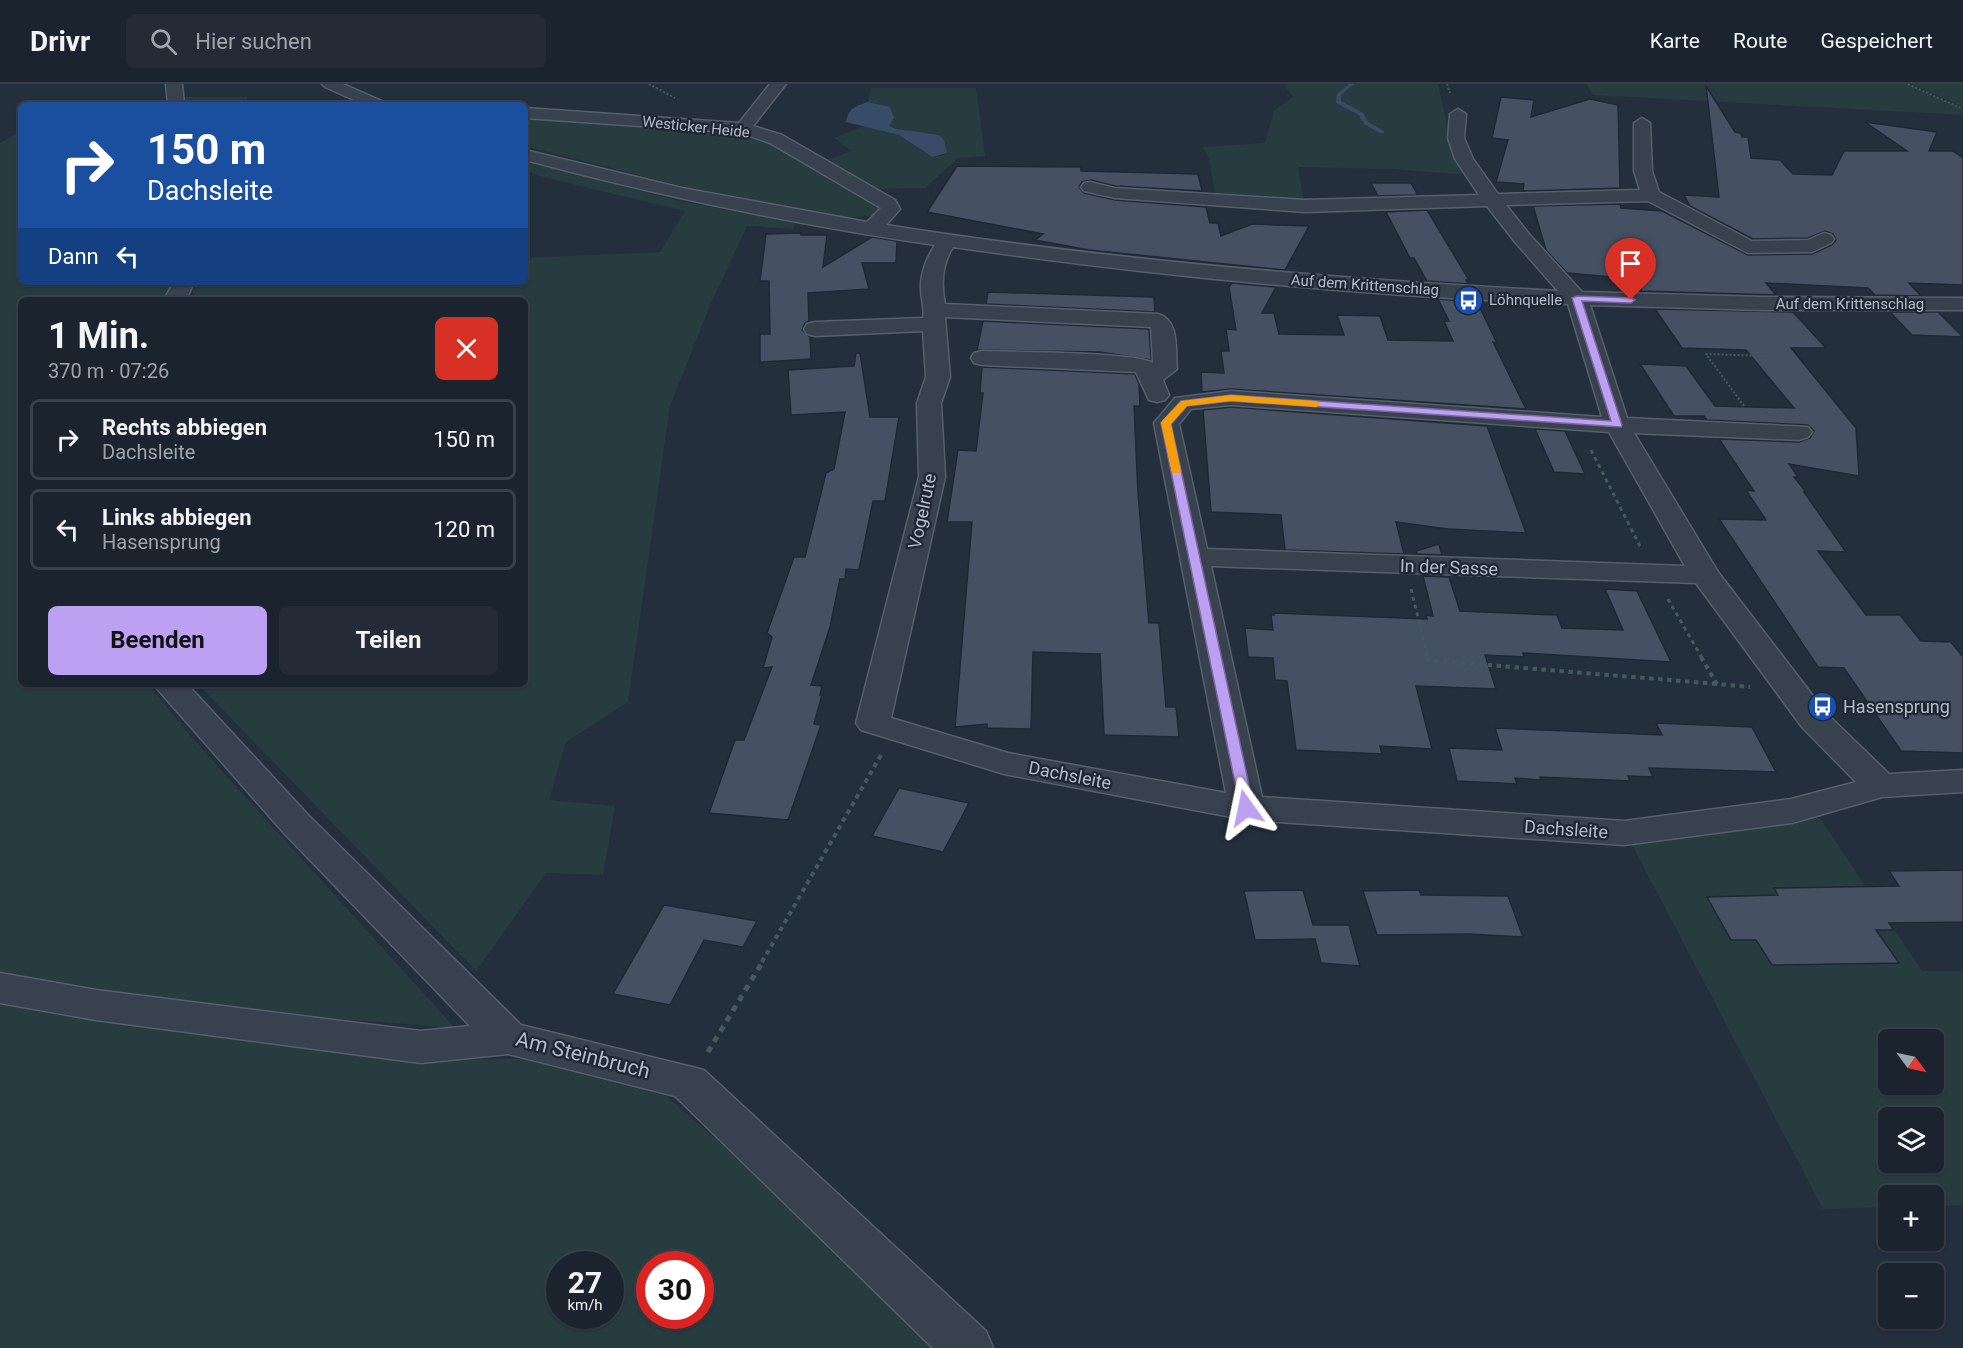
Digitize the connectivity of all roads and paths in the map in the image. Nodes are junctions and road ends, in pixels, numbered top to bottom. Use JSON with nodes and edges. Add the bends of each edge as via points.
{"nodes":[{"id":1,"x":174,"y":84,"type":"edge"},
{"id":2,"x":330,"y":84,"type":"edge"},
{"id":3,"x":778,"y":84,"type":"edge"},
{"id":4,"x":1908,"y":84,"type":"edge"},
{"id":5,"x":176,"y":102,"type":"edge"},
{"id":6,"x":371,"y":102,"type":"edge"},
{"id":7,"x":1963,"y":109,"type":"edge"},
{"id":8,"x":528,"y":113,"type":"edge"},
{"id":9,"x":1458,"y":114,"type":"dead end"},
{"id":10,"x":1642,"y":123,"type":"dead end"},
{"id":11,"x":742,"y":128,"type":"junction"},
{"id":12,"x":528,"y":156,"type":"edge"},
{"id":13,"x":1090,"y":187,"type":"dead end"},
{"id":14,"x":1651,"y":195,"type":"junction"},
{"id":15,"x":1495,"y":201,"type":"junction"},
{"id":16,"x":872,"y":228,"type":"junction"},
{"id":17,"x":1824,"y":239,"type":"dead end"},
{"id":18,"x":948,"y":240,"type":"junction"},
{"id":19,"x":1577,"y":298,"type":"junction"},
{"id":20,"x":1963,"y":304,"type":"edge"},
{"id":21,"x":934,"y":317,"type":"junction"},
{"id":22,"x":815,"y":329,"type":"dead end"},
{"id":23,"x":1769,"y":356,"type":"dead end"},
{"id":24,"x":982,"y":358,"type":"dead end"},
{"id":25,"x":1151,"y":377,"type":"junction"},
{"id":26,"x":1179,"y":409,"type":"junction"},
{"id":27,"x":1617,"y":425,"type":"junction"},
{"id":28,"x":1762,"y":431,"type":"junction"},
{"id":29,"x":1799,"y":432,"type":"dead end"},
{"id":30,"x":1194,"y":557,"type":"junction"},
{"id":31,"x":1405,"y":565,"type":"junction"},
{"id":32,"x":1706,"y":576,"type":"junction"},
{"id":33,"x":1717,"y":684,"type":"dead end"},
{"id":34,"x":172,"y":687,"type":"edge"},
{"id":35,"x":895,"y":731,"type":"junction"},
{"id":36,"x":1963,"y":781,"type":"edge"},
{"id":37,"x":1881,"y":786,"type":"junction"},
{"id":38,"x":1246,"y":808,"type":"junction"},
{"id":39,"x":0,"y":988,"type":"edge"},
{"id":40,"x":508,"y":1038,"type":"junction"},
{"id":41,"x":689,"y":1082,"type":"junction"},
{"id":42,"x":968,"y":1348,"type":"edge"}],
"edges":[{"from":1,"to":5,"type":"street"},
{"from":2,"to":6,"type":"street"},
{"from":3,"to":11,"type":"street"},
{"from":4,"to":7,"type":"path"},
{"from":8,"to":11,"type":"street","name":"Westicker Heide"},
{"from":9,"to":15,"type":"street","via":[[1456,138],[1464,159]]},
{"from":10,"to":14,"type":"street","via":[[1643,171]]},
{"from":11,"to":16,"type":"street","name":"Westicker Heide","via":[[776,139],[888,204],[889,213]]},
{"from":12,"to":16,"type":"street","via":[[691,197]]},
{"from":13,"to":15,"type":"street","via":[[1115,193],[1305,206]]},
{"from":14,"to":15,"type":"street"},
{"from":14,"to":17,"type":"street","via":[[1749,248],[1812,246]]},
{"from":15,"to":19,"type":"street","via":[[1522,238]]},
{"from":16,"to":18,"type":"street"},
{"from":18,"to":19,"type":"street","name":"Auf dem Krittenschlag","via":[[1237,275]]},
{"from":18,"to":21,"type":"street","name":"Vogelrute","via":[[934,269]]},
{"from":19,"to":20,"type":"street","name":"Auf dem Krittenschlag"},
{"from":19,"to":27,"type":"street"},
{"from":21,"to":22,"type":"street"},
{"from":21,"to":25,"type":"street","via":[[1158,321],[1162,325],[1165,369]]},
{"from":21,"to":35,"type":"street","name":"Vogelrute","via":[[938,377],[929,402],[932,477],[873,723]]},
{"from":23,"to":28,"type":"path","via":[[1706,354]]},
{"from":24,"to":25,"type":"street","via":[[1129,364],[1143,366]]},
{"from":25,"to":26,"type":"street","via":[[1158,396]]},
{"from":26,"to":27,"type":"street","via":[[1184,403],[1231,398]]},
{"from":26,"to":30,"type":"street","via":[[1166,423]]},
{"from":27,"to":28,"type":"street"},
{"from":27,"to":32,"type":"street"},
{"from":28,"to":29,"type":"street"},
{"from":30,"to":31,"type":"street","name":"In der Sasse"},
{"from":30,"to":38,"type":"street"},
{"from":31,"to":32,"type":"street","name":"In der Sasse"},
{"from":31,"to":33,"type":"path","via":[[1428,660]]},
{"from":32,"to":37,"type":"street","via":[[1814,720]]},
{"from":34,"to":40,"type":"street","name":"Am Steinbruch","via":[[296,824]]},
{"from":35,"to":38,"type":"street","name":"Dachsleite","via":[[1004,763]]},
{"from":35,"to":41,"type":"path"},
{"from":36,"to":37,"type":"street","name":"Dachsleite"},
{"from":37,"to":38,"type":"street","name":"Dachsleite","via":[[1792,811],[1624,833]]},
{"from":39,"to":40,"type":"street","via":[[96,1005],[421,1047]]},
{"from":40,"to":41,"type":"street","name":"Am Steinbruch"},
{"from":41,"to":42,"type":"street","name":"Am Steinbruch"}]}
